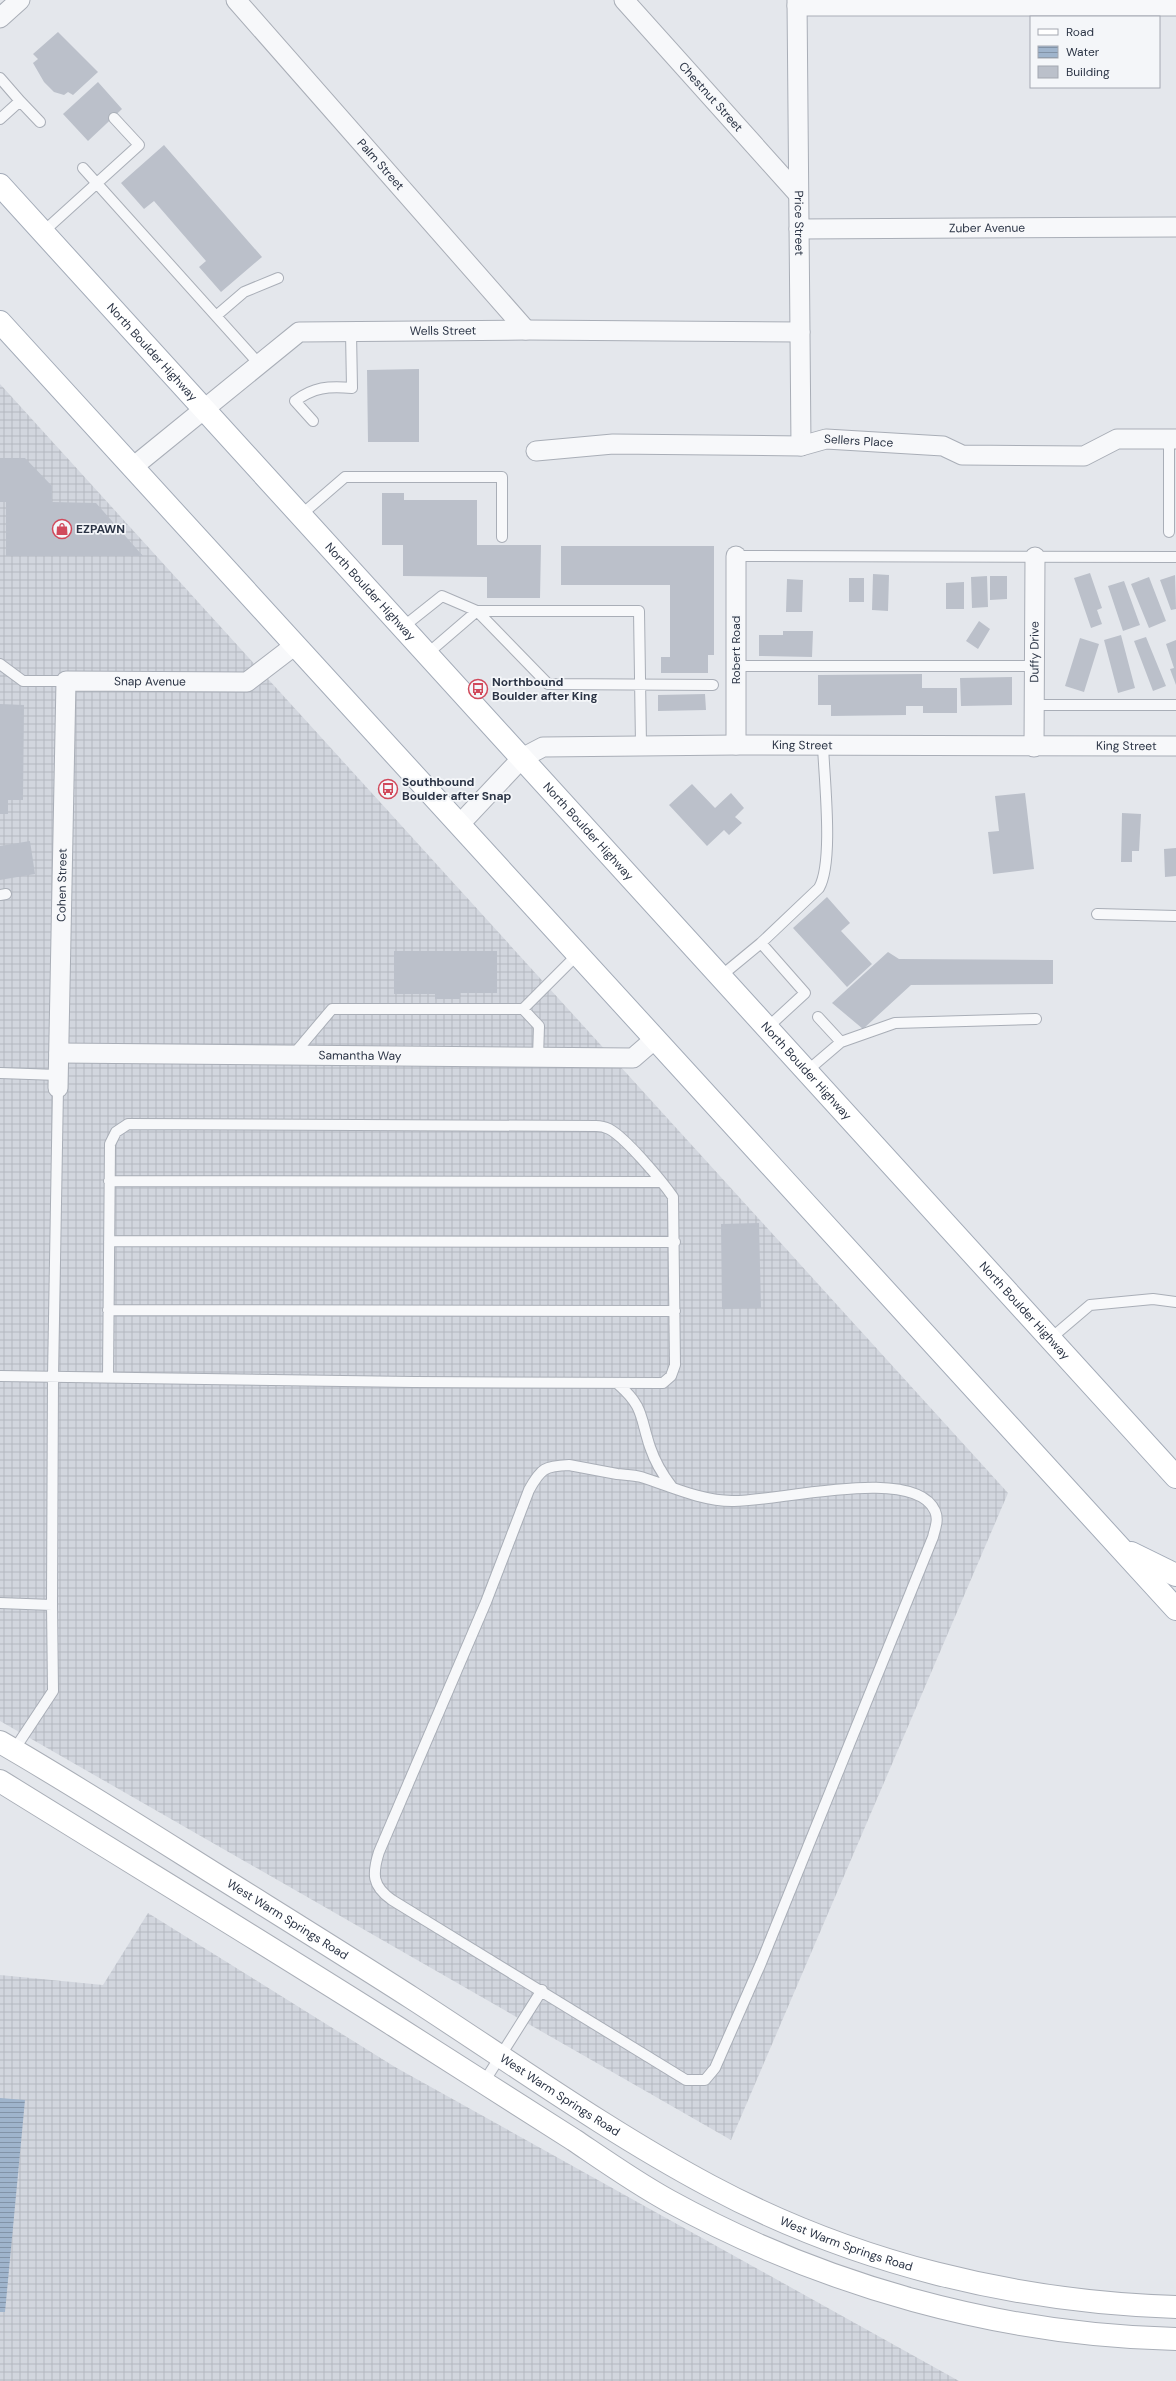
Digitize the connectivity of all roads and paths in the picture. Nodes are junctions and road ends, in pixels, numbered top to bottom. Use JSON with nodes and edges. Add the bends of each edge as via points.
{"nodes":[{"id":1,"x":20,"y":0,"type":"edge"},
{"id":2,"x":236,"y":0,"type":"edge"},
{"id":3,"x":624,"y":0,"type":"edge"},
{"id":4,"x":797,"y":3,"type":"edge"},
{"id":5,"x":1176,"y":6,"type":"edge"},
{"id":6,"x":0,"y":18,"type":"edge"},
{"id":7,"x":0,"y":78,"type":"edge"},
{"id":8,"x":20,"y":101,"type":"junction"},
{"id":9,"x":114,"y":118,"type":"dead end"},
{"id":10,"x":0,"y":119,"type":"edge"},
{"id":11,"x":40,"y":122,"type":"dead end"},
{"id":12,"x":83,"y":168,"type":"dead end"},
{"id":13,"x":96,"y":183,"type":"junction"},
{"id":14,"x":0,"y":185,"type":"edge"},
{"id":15,"x":798,"y":194,"type":"junction"},
{"id":16,"x":1176,"y":227,"type":"edge"},
{"id":17,"x":799,"y":229,"type":"junction"},
{"id":18,"x":43,"y":232,"type":"junction"},
{"id":19,"x":278,"y":278,"type":"dead end"},
{"id":20,"x":216,"y":316,"type":"junction"},
{"id":21,"x":0,"y":322,"type":"edge"},
{"id":22,"x":526,"y":330,"type":"junction"},
{"id":23,"x":350,"y":332,"type":"junction"},
{"id":24,"x":800,"y":332,"type":"junction"},
{"id":25,"x":260,"y":365,"type":"junction"},
{"id":26,"x":205,"y":409,"type":"junction"},
{"id":27,"x":313,"y":421,"type":"dead end"},
{"id":28,"x":1173,"y":439,"type":"edge"},
{"id":29,"x":801,"y":446,"type":"junction"},
{"id":30,"x":536,"y":451,"type":"dead end"},
{"id":31,"x":133,"y":467,"type":"junction"},
{"id":32,"x":301,"y":515,"type":"junction"},
{"id":33,"x":1169,"y":532,"type":"dead end"},
{"id":34,"x":502,"y":538,"type":"dead end"},
{"id":35,"x":736,"y":556,"type":"joint"},
{"id":36,"x":1035,"y":557,"type":"junction"},
{"id":37,"x":1176,"y":557,"type":"edge"},
{"id":38,"x":477,"y":612,"type":"junction"},
{"id":39,"x":403,"y":627,"type":"junction"},
{"id":40,"x":294,"y":646,"type":"junction"},
{"id":41,"x":427,"y":654,"type":"junction"},
{"id":42,"x":0,"y":664,"type":"edge"},
{"id":43,"x":736,"y":666,"type":"junction"},
{"id":44,"x":1034,"y":666,"type":"junction"},
{"id":45,"x":66,"y":681,"type":"junction"},
{"id":46,"x":640,"y":686,"type":"junction"},
{"id":47,"x":713,"y":686,"type":"dead end"},
{"id":48,"x":1034,"y":705,"type":"junction"},
{"id":49,"x":1176,"y":705,"type":"edge"},
{"id":50,"x":736,"y":744,"type":"junction"},
{"id":51,"x":641,"y":745,"type":"junction"},
{"id":52,"x":823,"y":745,"type":"junction"},
{"id":53,"x":1176,"y":746,"type":"edge"},
{"id":54,"x":1034,"y":747,"type":"junction"},
{"id":55,"x":522,"y":758,"type":"junction"},
{"id":56,"x":459,"y":824,"type":"junction"},
{"id":57,"x":1097,"y":914,"type":"dead end"},
{"id":58,"x":1176,"y":916,"type":"edge"},
{"id":59,"x":761,"y":943,"type":"junction"},
{"id":60,"x":578,"y":954,"type":"junction"},
{"id":61,"x":721,"y":976,"type":"junction"},
{"id":62,"x":523,"y":1009,"type":"junction"},
{"id":63,"x":818,"y":1017,"type":"dead end"},
{"id":64,"x":1036,"y":1019,"type":"dead end"},
{"id":65,"x":767,"y":1028,"type":"junction"},
{"id":66,"x":655,"y":1039,"type":"junction"},
{"id":67,"x":841,"y":1042,"type":"junction"},
{"id":68,"x":59,"y":1052,"type":"junction"},
{"id":69,"x":294,"y":1054,"type":"junction"},
{"id":70,"x":538,"y":1057,"type":"junction"},
{"id":71,"x":807,"y":1071,"type":"junction"},
{"id":72,"x":0,"y":1073,"type":"edge"},
{"id":73,"x":58,"y":1081,"type":"junction"},
{"id":74,"x":109,"y":1181,"type":"junction"},
{"id":75,"x":662,"y":1182,"type":"junction"},
{"id":76,"x":109,"y":1241,"type":"junction"},
{"id":77,"x":675,"y":1242,"type":"junction"},
{"id":78,"x":1176,"y":1302,"type":"edge"},
{"id":79,"x":108,"y":1310,"type":"junction"},
{"id":80,"x":675,"y":1311,"type":"junction"},
{"id":81,"x":1050,"y":1339,"type":"junction"},
{"id":82,"x":0,"y":1376,"type":"edge"},
{"id":83,"x":53,"y":1377,"type":"junction"},
{"id":84,"x":108,"y":1378,"type":"junction"},
{"id":85,"x":619,"y":1385,"type":"junction"},
{"id":86,"x":1176,"y":1477,"type":"edge"},
{"id":87,"x":672,"y":1487,"type":"junction"},
{"id":88,"x":1116,"y":1544,"type":"junction"},
{"id":89,"x":1176,"y":1575,"type":"edge"},
{"id":90,"x":0,"y":1603,"type":"edge"},
{"id":91,"x":52,"y":1605,"type":"junction"},
{"id":92,"x":1176,"y":1609,"type":"edge"},
{"id":93,"x":7,"y":1746,"type":"edge"},
{"id":94,"x":0,"y":1772,"type":"edge"},
{"id":95,"x":0,"y":1781,"type":"edge"},
{"id":96,"x":542,"y":1990,"type":"junction"},
{"id":97,"x":501,"y":2056,"type":"junction"},
{"id":98,"x":484,"y":2082,"type":"junction"},
{"id":99,"x":1029,"y":2293,"type":"junction"},
{"id":100,"x":1176,"y":2307,"type":"edge"},
{"id":101,"x":1024,"y":2325,"type":"junction"},
{"id":102,"x":1176,"y":2339,"type":"edge"}],
"edges":[{"from":1,"to":6,"type":"street"},
{"from":2,"to":22,"type":"street","name":"Palm Street"},
{"from":3,"to":15,"type":"street","name":"Chestnut Street"},
{"from":4,"to":5,"type":"street"},
{"from":4,"to":15,"type":"street","name":"Price Street"},
{"from":7,"to":8,"type":"lane"},
{"from":8,"to":10,"type":"lane"},
{"from":8,"to":11,"type":"lane"},
{"from":9,"to":13,"type":"lane","via":[[139,145]]},
{"from":12,"to":13,"type":"lane"},
{"from":13,"to":18,"type":"lane"},
{"from":13,"to":20,"type":"lane"},
{"from":14,"to":18,"type":"main road","name":"North Boulder Highway"},
{"from":15,"to":17,"type":"street","name":"Price Street"},
{"from":16,"to":17,"type":"street","name":"Zuber Avenue"},
{"from":17,"to":24,"type":"street","name":"Price Street"},
{"from":18,"to":26,"type":"main road","name":"North Boulder Highway"},
{"from":19,"to":20,"type":"lane","via":[[244,292]]},
{"from":20,"to":25,"type":"lane"},
{"from":21,"to":31,"type":"main road"},
{"from":22,"to":23,"type":"street","name":"Wells Street"},
{"from":22,"to":24,"type":"street","name":"Wells Street"},
{"from":23,"to":25,"type":"street","name":"Wells Street","via":[[300,332]]},
{"from":23,"to":27,"type":"lane","via":[[352,388],[319,388],[295,401]]},
{"from":24,"to":29,"type":"street","name":"Price Street"},
{"from":25,"to":26,"type":"street","name":"Wells Street"},
{"from":26,"to":31,"type":"street","name":"Wells Street"},
{"from":26,"to":32,"type":"main road","name":"North Boulder Highway"},
{"from":28,"to":29,"type":"street","name":"Sellers Place","via":[[1116,439],[1084,456],[962,455],[942,446],[826,439]]},
{"from":28,"to":33,"type":"lane"},
{"from":29,"to":30,"type":"street","name":"Sellers Place","via":[[613,444]]},
{"from":31,"to":40,"type":"main road"},
{"from":32,"to":34,"type":"lane","via":[[345,477],[502,476]]},
{"from":32,"to":39,"type":"main road","name":"North Boulder Highway"},
{"from":35,"to":36,"type":"lane"},
{"from":35,"to":43,"type":"street","name":"Robert Road"},
{"from":36,"to":37,"type":"lane"},
{"from":36,"to":44,"type":"street","name":"Duffy Drive"},
{"from":38,"to":39,"type":"lane","via":[[442,596]]},
{"from":38,"to":41,"type":"lane"},
{"from":38,"to":46,"type":"lane","via":[[548,684]]},
{"from":38,"to":46,"type":"lane","via":[[639,611]]},
{"from":39,"to":41,"type":"main road","name":"North Boulder Highway"},
{"from":40,"to":45,"type":"street","name":"Snap Avenue","via":[[247,682]]},
{"from":40,"to":56,"type":"main road"},
{"from":41,"to":55,"type":"main road","name":"North Boulder Highway"},
{"from":42,"to":45,"type":"lane","name":"Snap Avenue","via":[[23,681]]},
{"from":43,"to":44,"type":"lane"},
{"from":43,"to":50,"type":"street","name":"Robert Road"},
{"from":44,"to":48,"type":"street","name":"Duffy Drive"},
{"from":45,"to":68,"type":"street","name":"Cohen Street"},
{"from":46,"to":47,"type":"lane"},
{"from":46,"to":51,"type":"lane"},
{"from":48,"to":49,"type":"lane"},
{"from":48,"to":54,"type":"street","name":"Duffy Drive"},
{"from":50,"to":51,"type":"street","name":"King Street"},
{"from":50,"to":52,"type":"street","name":"King Street"},
{"from":51,"to":55,"type":"street","name":"King Street","via":[[543,747]]},
{"from":52,"to":54,"type":"street","name":"King Street"},
{"from":52,"to":59,"type":"lane","via":[[827,860],[824,879],[819,888]]},
{"from":53,"to":54,"type":"street","name":"King Street"},
{"from":55,"to":56,"type":"street","name":"King Street"},
{"from":55,"to":61,"type":"main road","name":"North Boulder Highway"},
{"from":56,"to":60,"type":"main road"},
{"from":57,"to":58,"type":"lane"},
{"from":59,"to":61,"type":"lane"},
{"from":59,"to":65,"type":"lane","via":[[805,993]]},
{"from":60,"to":62,"type":"lane"},
{"from":60,"to":66,"type":"main road"},
{"from":61,"to":65,"type":"main road","name":"North Boulder Highway"},
{"from":62,"to":69,"type":"lane","via":[[332,1009]]},
{"from":62,"to":70,"type":"lane","via":[[539,1026]]},
{"from":63,"to":67,"type":"lane"},
{"from":64,"to":67,"type":"lane","via":[[895,1023]]},
{"from":65,"to":71,"type":"main road","name":"North Boulder Highway"},
{"from":66,"to":70,"type":"street","name":"Samantha Way","via":[[633,1058]]},
{"from":66,"to":88,"type":"main road"},
{"from":67,"to":71,"type":"lane"},
{"from":68,"to":69,"type":"street","name":"Samantha Way"},
{"from":68,"to":73,"type":"street","name":"Cohen Street"},
{"from":69,"to":70,"type":"street","name":"Samantha Way"},
{"from":71,"to":81,"type":"main road","name":"North Boulder Highway"},
{"from":72,"to":73,"type":"lane"},
{"from":73,"to":83,"type":"lane"},
{"from":74,"to":75,"type":"lane"},
{"from":74,"to":75,"type":"lane","via":[[110,1144],[116,1132],[128,1124],[143,1123],[596,1126],[608,1128],[619,1136]]},
{"from":74,"to":76,"type":"lane"},
{"from":75,"to":77,"type":"lane","via":[[673,1197]]},
{"from":76,"to":77,"type":"lane"},
{"from":76,"to":79,"type":"lane"},
{"from":77,"to":80,"type":"lane"},
{"from":78,"to":81,"type":"lane","via":[[1153,1299],[1090,1305]]},
{"from":79,"to":80,"type":"lane"},
{"from":79,"to":84,"type":"lane"},
{"from":80,"to":85,"type":"lane","via":[[675,1365],[671,1376],[663,1383]]},
{"from":81,"to":86,"type":"main road","name":"North Boulder Highway"},
{"from":82,"to":83,"type":"lane"},
{"from":83,"to":84,"type":"lane"},
{"from":83,"to":91,"type":"lane"},
{"from":84,"to":85,"type":"lane"},
{"from":85,"to":87,"type":"lane","via":[[633,1397],[640,1409],[655,1461]]},
{"from":87,"to":96,"type":"lane","via":[[639,1477],[569,1465],[550,1466],[538,1474],[529,1490],[486,1602],[376,1862],[376,1884],[382,1893]]},
{"from":87,"to":96,"type":"lane","via":[[731,1502],[835,1488],[889,1489],[925,1498],[935,1512],[937,1521],[916,1581],[764,1956],[710,2075],[705,2080],[686,2080]]},
{"from":88,"to":89,"type":"main road"},
{"from":88,"to":92,"type":"main road"},
{"from":90,"to":91,"type":"lane"},
{"from":91,"to":93,"type":"lane","via":[[53,1691]]},
{"from":93,"to":94,"type":"main road"},
{"from":93,"to":97,"type":"main road","name":"West Warm Springs Road"},
{"from":95,"to":98,"type":"main road"},
{"from":96,"to":97,"type":"lane"},
{"from":97,"to":98,"type":"lane"},
{"from":97,"to":99,"type":"main road","name":"West Warm Springs Road","via":[[655,2155],[769,2215],[858,2251],[897,2263],[978,2284]]},
{"from":98,"to":101,"type":"main road","via":[[666,2199],[775,2253],[879,2291],[928,2305]]},
{"from":99,"to":100,"type":"main road","name":"West Warm Springs Road","via":[[1115,2304]]},
{"from":99,"to":101,"type":"main road"},
{"from":101,"to":102,"type":"main road","via":[[1134,2338]]}]}
